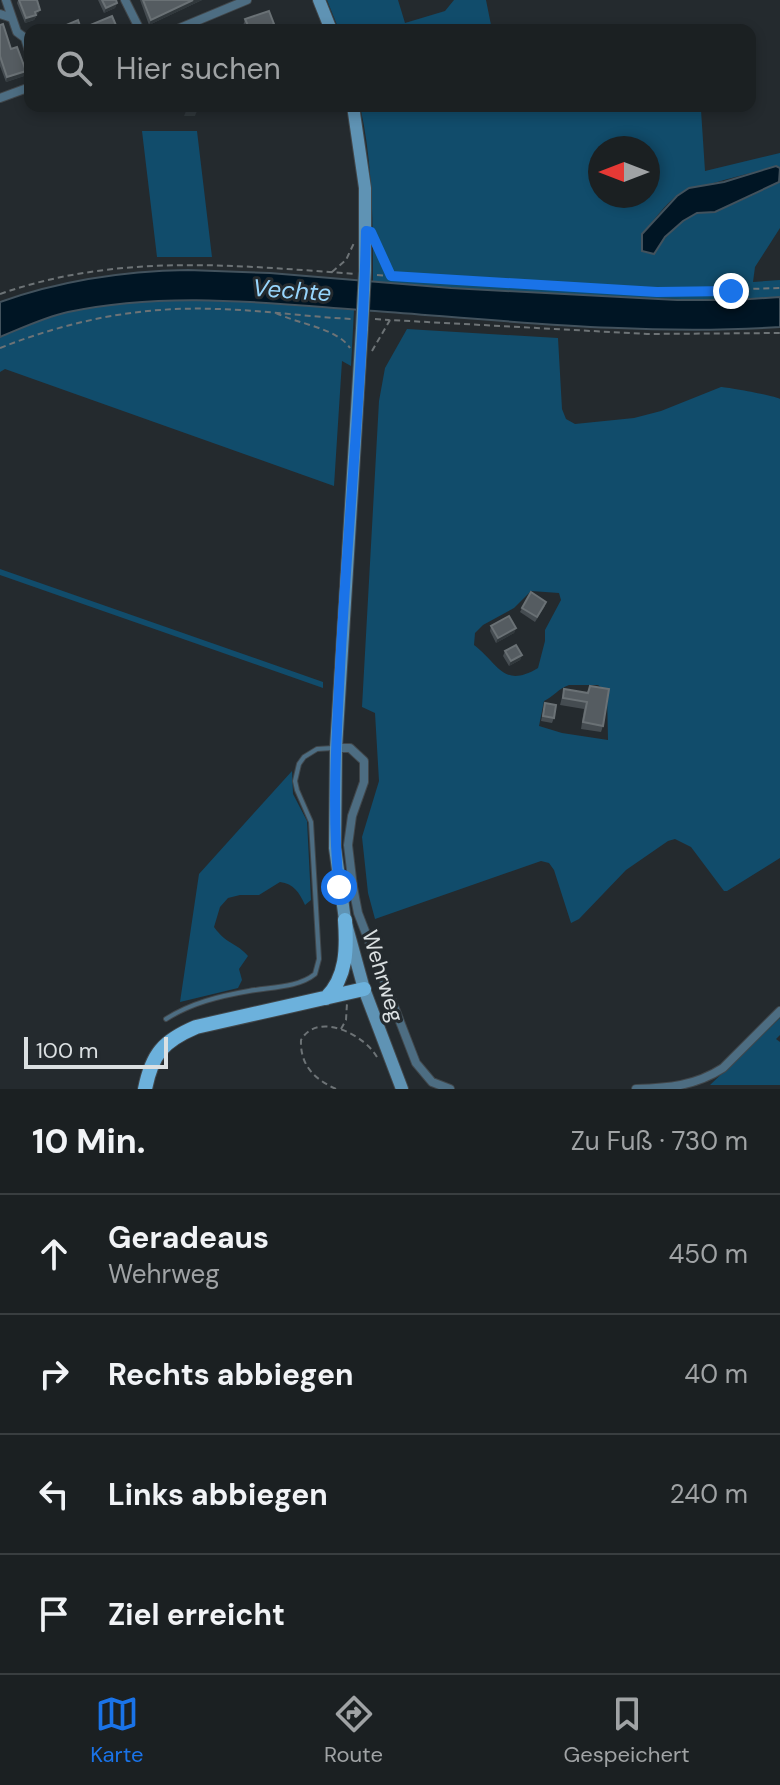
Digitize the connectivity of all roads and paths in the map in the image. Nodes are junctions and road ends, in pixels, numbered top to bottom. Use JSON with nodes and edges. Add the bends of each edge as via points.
{"nodes":[{"id":1,"x":6,"y":0,"type":"edge"},
{"id":2,"x":125,"y":0,"type":"edge"},
{"id":3,"x":247,"y":0,"type":"edge"},
{"id":4,"x":319,"y":0,"type":"edge"},
{"id":5,"x":0,"y":14,"type":"edge"},
{"id":6,"x":12,"y":18,"type":"junction"},
{"id":7,"x":137,"y":24,"type":"edge"},
{"id":8,"x":189,"y":24,"type":"edge"},
{"id":9,"x":329,"y":24,"type":"edge"},
{"id":10,"x":24,"y":37,"type":"edge"},
{"id":11,"x":24,"y":89,"type":"edge"},
{"id":12,"x":0,"y":98,"type":"edge"},
{"id":13,"x":354,"y":112,"type":"edge"},
{"id":14,"x":366,"y":231,"type":"junction"},
{"id":15,"x":332,"y":272,"type":"junction"},
{"id":16,"x":368,"y":273,"type":"junction"},
{"id":17,"x":391,"y":276,"type":"junction"},
{"id":18,"x":780,"y":288,"type":"edge"},
{"id":19,"x":0,"y":294,"type":"edge"},
{"id":20,"x":276,"y":313,"type":"junction"},
{"id":21,"x":376,"y":319,"type":"dead end"},
{"id":22,"x":390,"y":320,"type":"junction"},
{"id":23,"x":362,"y":323,"type":"junction"},
{"id":24,"x":780,"y":333,"type":"edge"},
{"id":25,"x":0,"y":348,"type":"edge"},
{"id":26,"x":350,"y":348,"type":"dead end"},
{"id":27,"x":360,"y":365,"type":"junction"},
{"id":28,"x":336,"y":748,"type":"junction"},
{"id":29,"x":345,"y":920,"type":"junction"},
{"id":30,"x":364,"y":989,"type":"junction"},
{"id":31,"x":326,"y":998,"type":"junction"},
{"id":32,"x":780,"y":1011,"type":"edge"},
{"id":33,"x":166,"y":1019,"type":"dead end"},
{"id":34,"x":381,"y":1066,"type":"dead end"},
{"id":35,"x":146,"y":1087,"type":"edge"},
{"id":36,"x":336,"y":1089,"type":"edge"},
{"id":37,"x":402,"y":1089,"type":"edge"},
{"id":38,"x":450,"y":1089,"type":"edge"},
{"id":39,"x":636,"y":1089,"type":"edge"}],
"edges":[{"from":1,"to":6,"type":"street"},
{"from":2,"to":7,"type":"street"},
{"from":3,"to":8,"type":"street"},
{"from":4,"to":9,"type":"street"},
{"from":5,"to":6,"type":"street"},
{"from":6,"to":10,"type":"street"},
{"from":11,"to":12,"type":"street"},
{"from":13,"to":14,"type":"street","name":"Wehrweg"},
{"from":14,"to":15,"type":"path"},
{"from":14,"to":16,"type":"street","name":"Wehrweg"},
{"from":14,"to":17,"type":"path"},
{"from":15,"to":16,"type":"path"},
{"from":15,"to":19,"type":"path","via":[[174,264],[113,267]]},
{"from":16,"to":17,"type":"path"},
{"from":16,"to":23,"type":"street","name":"Wehrweg","bridge":true},
{"from":17,"to":18,"type":"path","via":[[657,292]]},
{"from":20,"to":23,"type":"path"},
{"from":20,"to":25,"type":"path","via":[[180,309],[117,315],[56,326]]},
{"from":20,"to":26,"type":"path","via":[[337,334]]},
{"from":21,"to":22,"type":"path"},
{"from":22,"to":24,"type":"path","via":[[647,334]]},
{"from":22,"to":27,"type":"path"},
{"from":23,"to":27,"type":"street","name":"Wehrweg"},
{"from":27,"to":28,"type":"street","name":"Wehrweg"},
{"from":28,"to":29,"type":"street","name":"Wehrweg","via":[[335,848]]},
{"from":28,"to":33,"type":"lane","via":[[317,749],[304,757],[295,781],[311,822],[319,959],[315,974],[297,983],[203,1002]]},
{"from":28,"to":38,"type":"street","via":[[350,748],[364,761],[348,845],[358,913],[416,1063],[432,1082]]},
{"from":29,"to":30,"type":"street","name":"Wehrweg"},
{"from":29,"to":31,"type":"main road","via":[[347,947],[340,979]]},
{"from":30,"to":31,"type":"main road"},
{"from":30,"to":37,"type":"street","name":"Wehrweg"},
{"from":31,"to":35,"type":"main road","via":[[183,1033],[159,1051]]},
{"from":32,"to":39,"type":"street","via":[[713,1075],[685,1086]]},
{"from":34,"to":36,"type":"path","via":[[371,1046],[348,1032],[309,1031],[301,1040],[303,1060],[316,1078]]}]}
